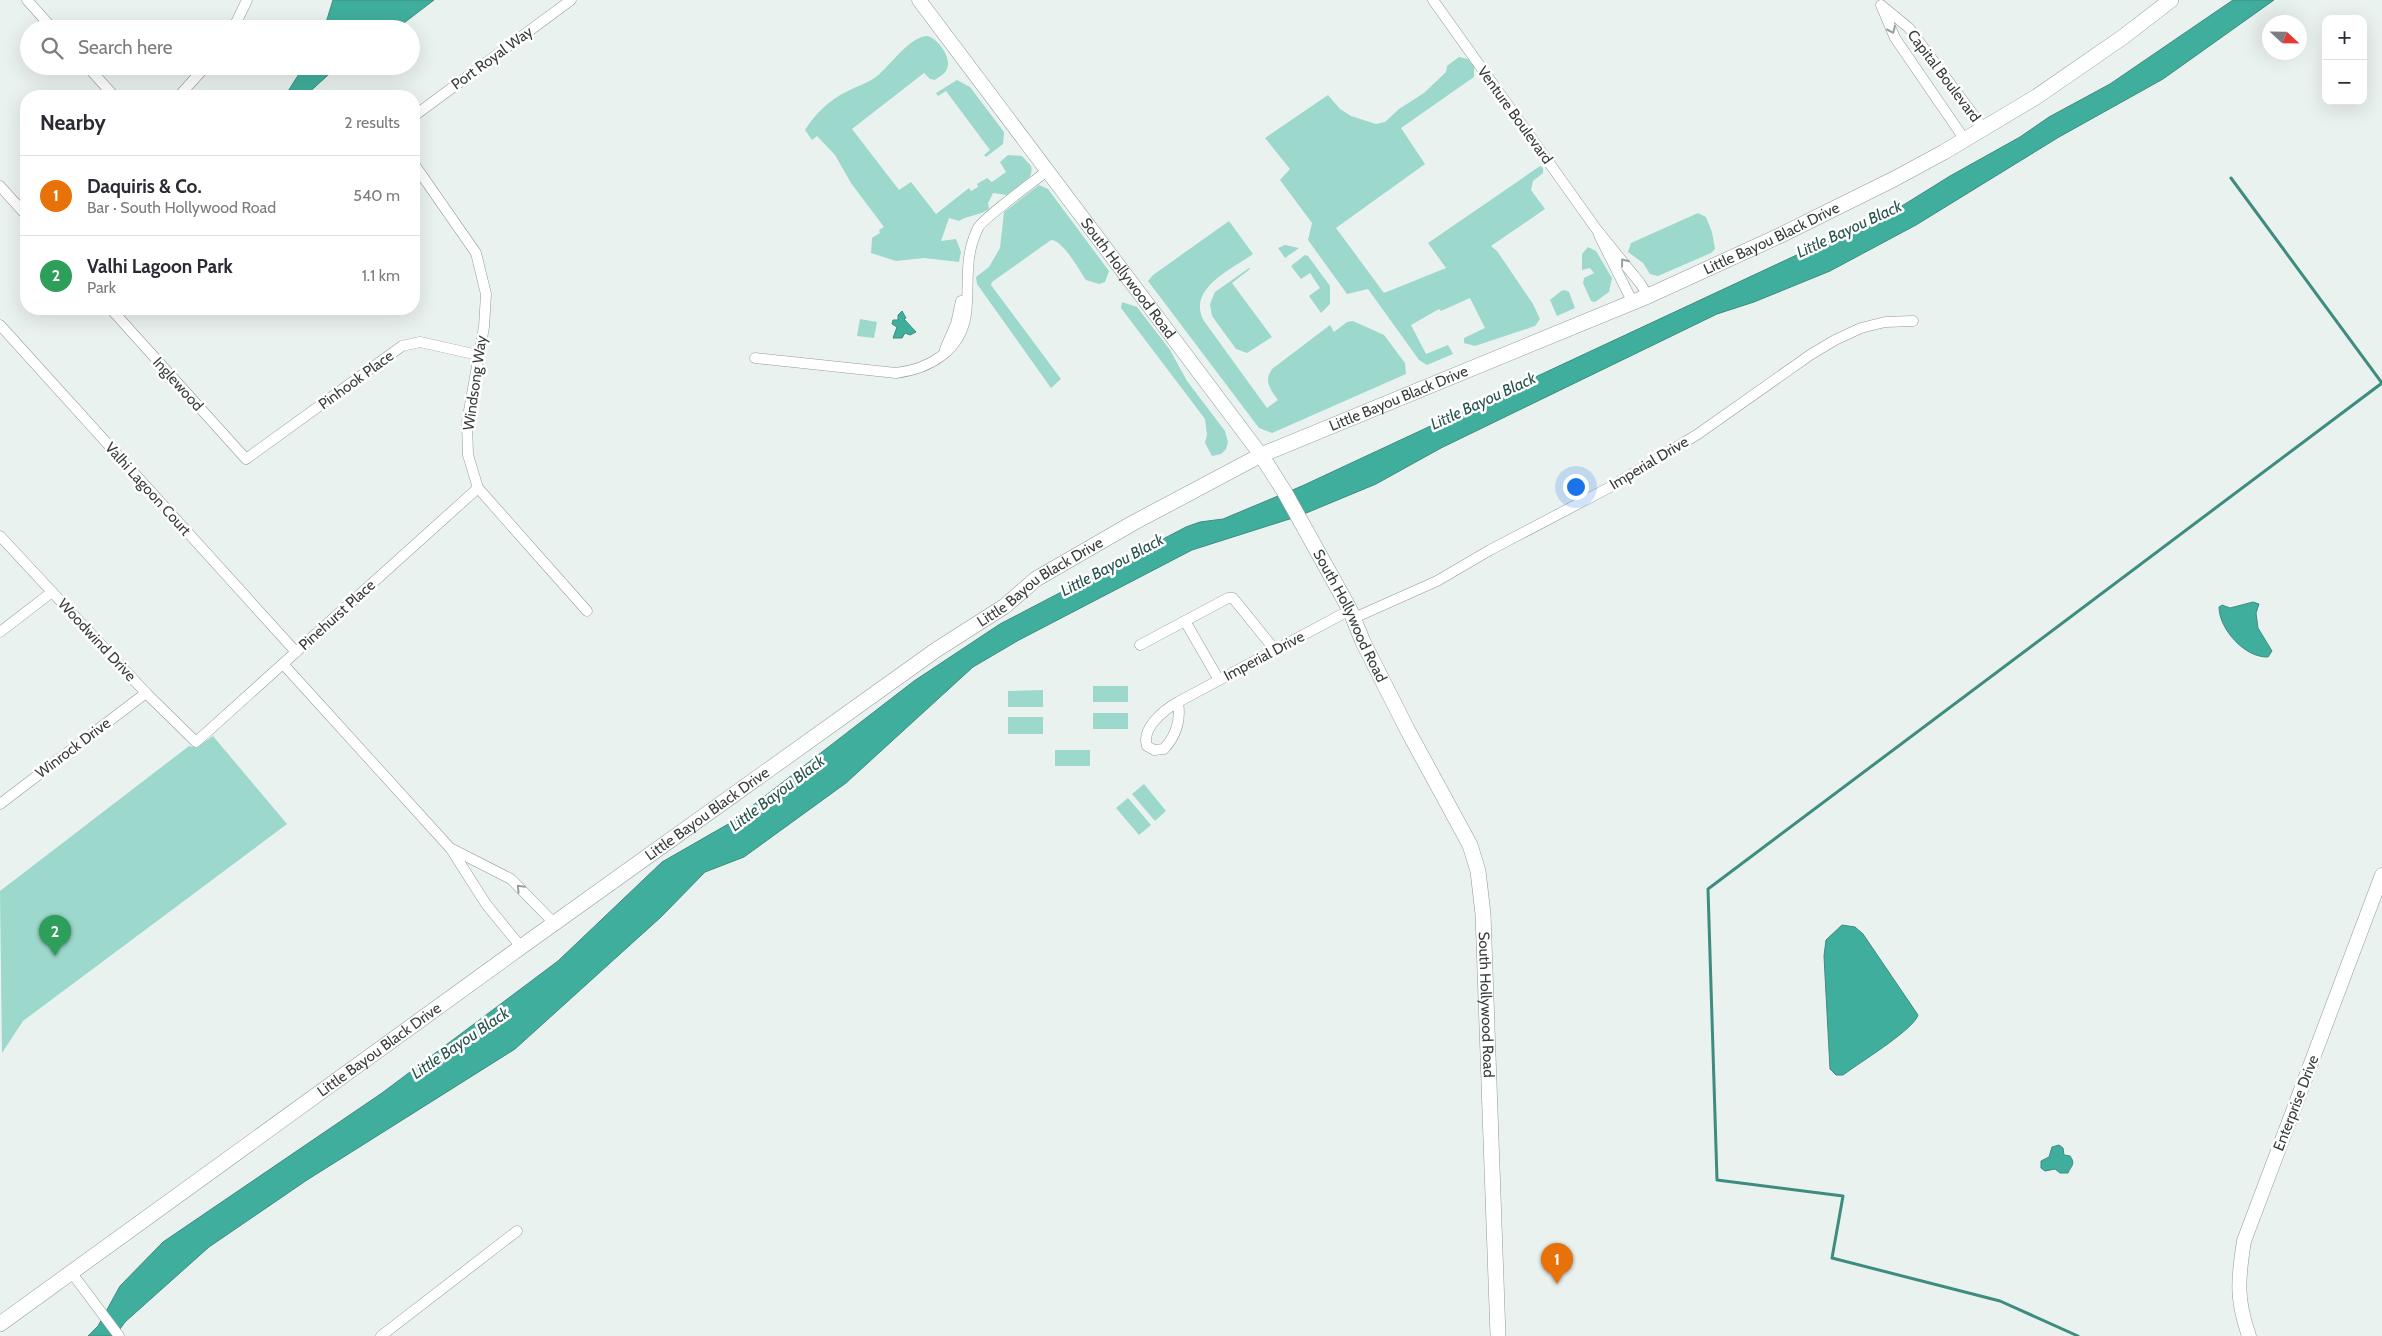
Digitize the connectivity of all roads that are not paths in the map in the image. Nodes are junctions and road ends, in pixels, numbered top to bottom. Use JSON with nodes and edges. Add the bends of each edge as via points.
{"nodes":[{"id":1,"x":27,"y":0,"type":"edge"},
{"id":2,"x":247,"y":0,"type":"edge"},
{"id":3,"x":571,"y":0,"type":"edge"},
{"id":4,"x":919,"y":0,"type":"edge"},
{"id":5,"x":1433,"y":0,"type":"edge"},
{"id":6,"x":2171,"y":0,"type":"edge"},
{"id":7,"x":1879,"y":2,"type":"edge"},
{"id":8,"x":45,"y":20,"type":"edge"},
{"id":9,"x":237,"y":20,"type":"edge"},
{"id":10,"x":95,"y":75,"type":"edge"},
{"id":11,"x":198,"y":75,"type":"edge"},
{"id":12,"x":109,"y":90,"type":"edge"},
{"id":13,"x":184,"y":90,"type":"edge"},
{"id":14,"x":420,"y":112,"type":"edge"},
{"id":15,"x":1983,"y":128,"type":"junction"},
{"id":16,"x":1965,"y":140,"type":"junction"},
{"id":17,"x":1048,"y":170,"type":"junction"},
{"id":18,"x":420,"y":173,"type":"edge"},
{"id":19,"x":0,"y":186,"type":"edge"},
{"id":20,"x":20,"y":208,"type":"edge"},
{"id":21,"x":1597,"y":230,"type":"junction"},
{"id":22,"x":1648,"y":296,"type":"junction"},
{"id":23,"x":1632,"y":303,"type":"junction"},
{"id":24,"x":116,"y":315,"type":"edge"},
{"id":25,"x":1913,"y":321,"type":"dead end"},
{"id":26,"x":0,"y":325,"type":"edge"},
{"id":27,"x":478,"y":356,"type":"junction"},
{"id":28,"x":755,"y":358,"type":"dead end"},
{"id":29,"x":1261,"y":455,"type":"junction"},
{"id":30,"x":246,"y":459,"type":"joint"},
{"id":31,"x":478,"y":488,"type":"junction"},
{"id":32,"x":0,"y":536,"type":"edge"},
{"id":33,"x":52,"y":592,"type":"junction"},
{"id":34,"x":587,"y":611,"type":"dead end"},
{"id":35,"x":1352,"y":614,"type":"junction"},
{"id":36,"x":1185,"y":621,"type":"junction"},
{"id":37,"x":0,"y":632,"type":"edge"},
{"id":38,"x":1140,"y":645,"type":"dead end"},
{"id":39,"x":1275,"y":650,"type":"junction"},
{"id":40,"x":296,"y":652,"type":"junction"},
{"id":41,"x":283,"y":664,"type":"junction"},
{"id":42,"x":1219,"y":680,"type":"junction"},
{"id":43,"x":146,"y":693,"type":"junction"},
{"id":44,"x":1178,"y":702,"type":"junction"},
{"id":45,"x":196,"y":742,"type":"joint"},
{"id":46,"x":0,"y":804,"type":"edge"},
{"id":47,"x":451,"y":849,"type":"junction"},
{"id":48,"x":2382,"y":875,"type":"edge"},
{"id":49,"x":554,"y":923,"type":"junction"},
{"id":50,"x":521,"y":947,"type":"junction"},
{"id":51,"x":517,"y":1231,"type":"dead end"},
{"id":52,"x":71,"y":1272,"type":"junction"},
{"id":53,"x":0,"y":1324,"type":"edge"},
{"id":54,"x":119,"y":1336,"type":"edge"},
{"id":55,"x":382,"y":1336,"type":"edge"},
{"id":56,"x":1498,"y":1336,"type":"edge"},
{"id":57,"x":2249,"y":1336,"type":"edge"}],
"edges":[{"from":1,"to":8,"type":"street"},
{"from":2,"to":9,"type":"street"},
{"from":3,"to":14,"type":"street","name":"Port Royal Way"},
{"from":4,"to":17,"type":"street","name":"South Hollywood Road"},
{"from":5,"to":21,"type":"street","name":"Venture Boulevard"},
{"from":6,"to":15,"type":"main road","name":"Little Bayou Black Drive","via":[[2036,97]]},
{"from":7,"to":15,"type":"street","name":"Capital Boulevard","via":[[1910,28]]},
{"from":7,"to":16,"type":"street","name":"Capital Boulevard","one_way":true,"via":[[1895,38]]},
{"from":10,"to":12,"type":"street"},
{"from":11,"to":13,"type":"street"},
{"from":15,"to":16,"type":"main road","name":"Little Bayou Black Drive"},
{"from":16,"to":22,"type":"main road","name":"Little Bayou Black Drive","via":[[1779,236]]},
{"from":17,"to":28,"type":"street","via":[[979,225],[971,242],[956,324],[938,360],[909,371],[896,372]]},
{"from":17,"to":29,"type":"street","name":"South Hollywood Road"},
{"from":18,"to":27,"type":"street","name":"Windsong Way","via":[[476,252],[486,294]]},
{"from":19,"to":20,"type":"street"},
{"from":22,"to":21,"type":"street","name":"Venture Boulevard","one_way":true},
{"from":21,"to":23,"type":"street","name":"Venture Boulevard"},
{"from":22,"to":23,"type":"main road","name":"Little Bayou Black Drive"},
{"from":23,"to":29,"type":"main road","name":"Little Bayou Black Drive"},
{"from":24,"to":30,"type":"street","name":"Inglewood"},
{"from":25,"to":35,"type":"street","name":"Imperial Drive","via":[[1885,322],[1835,340],[1698,434],[1614,485],[1490,550],[1437,582]]},
{"from":26,"to":40,"type":"street","name":"Valhi Lagoon Court"},
{"from":27,"to":30,"type":"street","name":"Pinhook Place","via":[[420,342],[402,346]]},
{"from":27,"to":31,"type":"street","name":"Windsong Way","via":[[467,422],[468,455]]},
{"from":29,"to":35,"type":"main road","name":"South Hollywood Road","via":[[1284,490]]},
{"from":29,"to":49,"type":"main road","name":"Little Bayou Black Drive","via":[[1036,579],[1004,606],[936,650]]},
{"from":31,"to":34,"type":"street","name":"Windsong Way"},
{"from":31,"to":40,"type":"street","name":"Pinehurst Place"},
{"from":32,"to":33,"type":"street","name":"Woodwind Drive"},
{"from":33,"to":37,"type":"street"},
{"from":33,"to":43,"type":"street","name":"Woodwind Drive"},
{"from":35,"to":39,"type":"street","name":"Imperial Drive"},
{"from":35,"to":56,"type":"main road","name":"South Hollywood Road","via":[[1408,731],[1470,845],[1478,871],[1483,914]]},
{"from":36,"to":38,"type":"street"},
{"from":36,"to":39,"type":"street","via":[[1233,598]]},
{"from":36,"to":42,"type":"street"},
{"from":39,"to":42,"type":"street","name":"Imperial Drive"},
{"from":40,"to":41,"type":"street","name":"Pinehurst Place"},
{"from":41,"to":45,"type":"street","name":"Pinehurst Place"},
{"from":41,"to":47,"type":"street"},
{"from":42,"to":44,"type":"street","name":"Imperial Drive"},
{"from":43,"to":45,"type":"street","name":"Woodwind Drive"},
{"from":43,"to":46,"type":"street","name":"Winrock Drive"},
{"from":44,"to":44,"type":"street","name":"Imperial Drive","via":[[1180,714],[1173,739],[1164,749],[1154,750],[1147,746],[1146,732],[1167,708]]},
{"from":49,"to":47,"type":"street","one_way":true,"via":[[511,879]]},
{"from":47,"to":50,"type":"street","via":[[486,904]]},
{"from":48,"to":57,"type":"street","name":"Enterprise Drive","via":[[2244,1240],[2238,1276],[2240,1311]]},
{"from":49,"to":50,"type":"main road","name":"Little Bayou Black Drive"},
{"from":50,"to":52,"type":"main road","name":"Little Bayou Black Drive"},
{"from":51,"to":55,"type":"street"},
{"from":52,"to":53,"type":"main road","name":"Little Bayou Black Drive"},
{"from":52,"to":54,"type":"street"}]}
